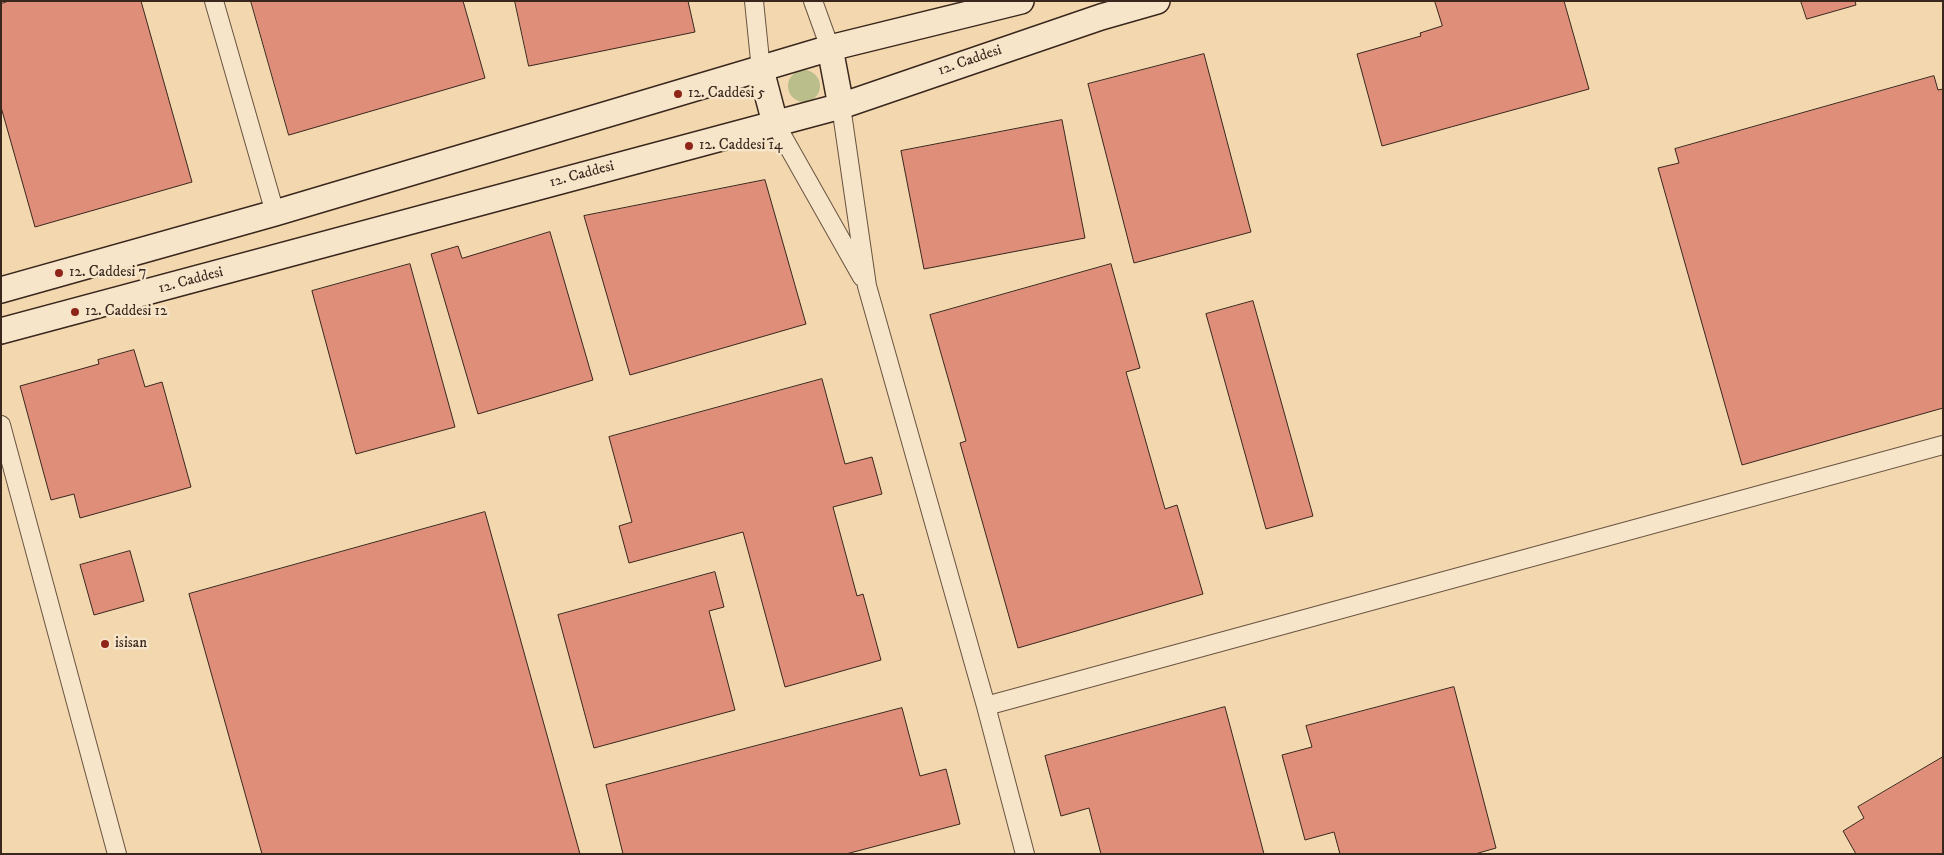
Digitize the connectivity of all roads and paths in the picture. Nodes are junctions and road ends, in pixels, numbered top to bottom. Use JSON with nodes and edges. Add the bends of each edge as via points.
{"nodes":[{"id":1,"x":214,"y":1,"type":"edge"},
{"id":2,"x":754,"y":1,"type":"edge"},
{"id":3,"x":813,"y":1,"type":"edge"},
{"id":4,"x":1020,"y":1,"type":"edge"},
{"id":5,"x":1157,"y":1,"type":"edge"},
{"id":6,"x":830,"y":48,"type":"junction"},
{"id":7,"x":761,"y":70,"type":"junction"},
{"id":8,"x":840,"y":106,"type":"junction"},
{"id":9,"x":775,"y":123,"type":"junction"},
{"id":10,"x":275,"y":213,"type":"junction"},
{"id":11,"x":867,"y":286,"type":"junction"},
{"id":12,"x":1,"y":290,"type":"edge"},
{"id":13,"x":1,"y":331,"type":"edge"},
{"id":14,"x":1,"y":425,"type":"edge"},
{"id":15,"x":1943,"y":445,"type":"edge"},
{"id":16,"x":986,"y":706,"type":"junction"},
{"id":17,"x":117,"y":854,"type":"edge"},
{"id":18,"x":1025,"y":854,"type":"edge"}],
"edges":[{"from":1,"to":10,"type":"street"},
{"from":2,"to":7,"type":"street"},
{"from":3,"to":6,"type":"street"},
{"from":4,"to":6,"type":"street"},
{"from":5,"to":8,"type":"street","name":"12. Caddesi","via":[[1100,17]]},
{"from":6,"to":7,"type":"street"},
{"from":6,"to":8,"type":"street"},
{"from":7,"to":9,"type":"street"},
{"from":7,"to":10,"type":"street"},
{"from":8,"to":9,"type":"street","name":"12. Caddesi"},
{"from":8,"to":11,"type":"street"},
{"from":9,"to":11,"type":"street"},
{"from":9,"to":13,"type":"street","name":"12. Caddesi"},
{"from":10,"to":12,"type":"street"},
{"from":11,"to":16,"type":"street"},
{"from":14,"to":17,"type":"street"},
{"from":15,"to":16,"type":"street"},
{"from":16,"to":18,"type":"street"}]}
